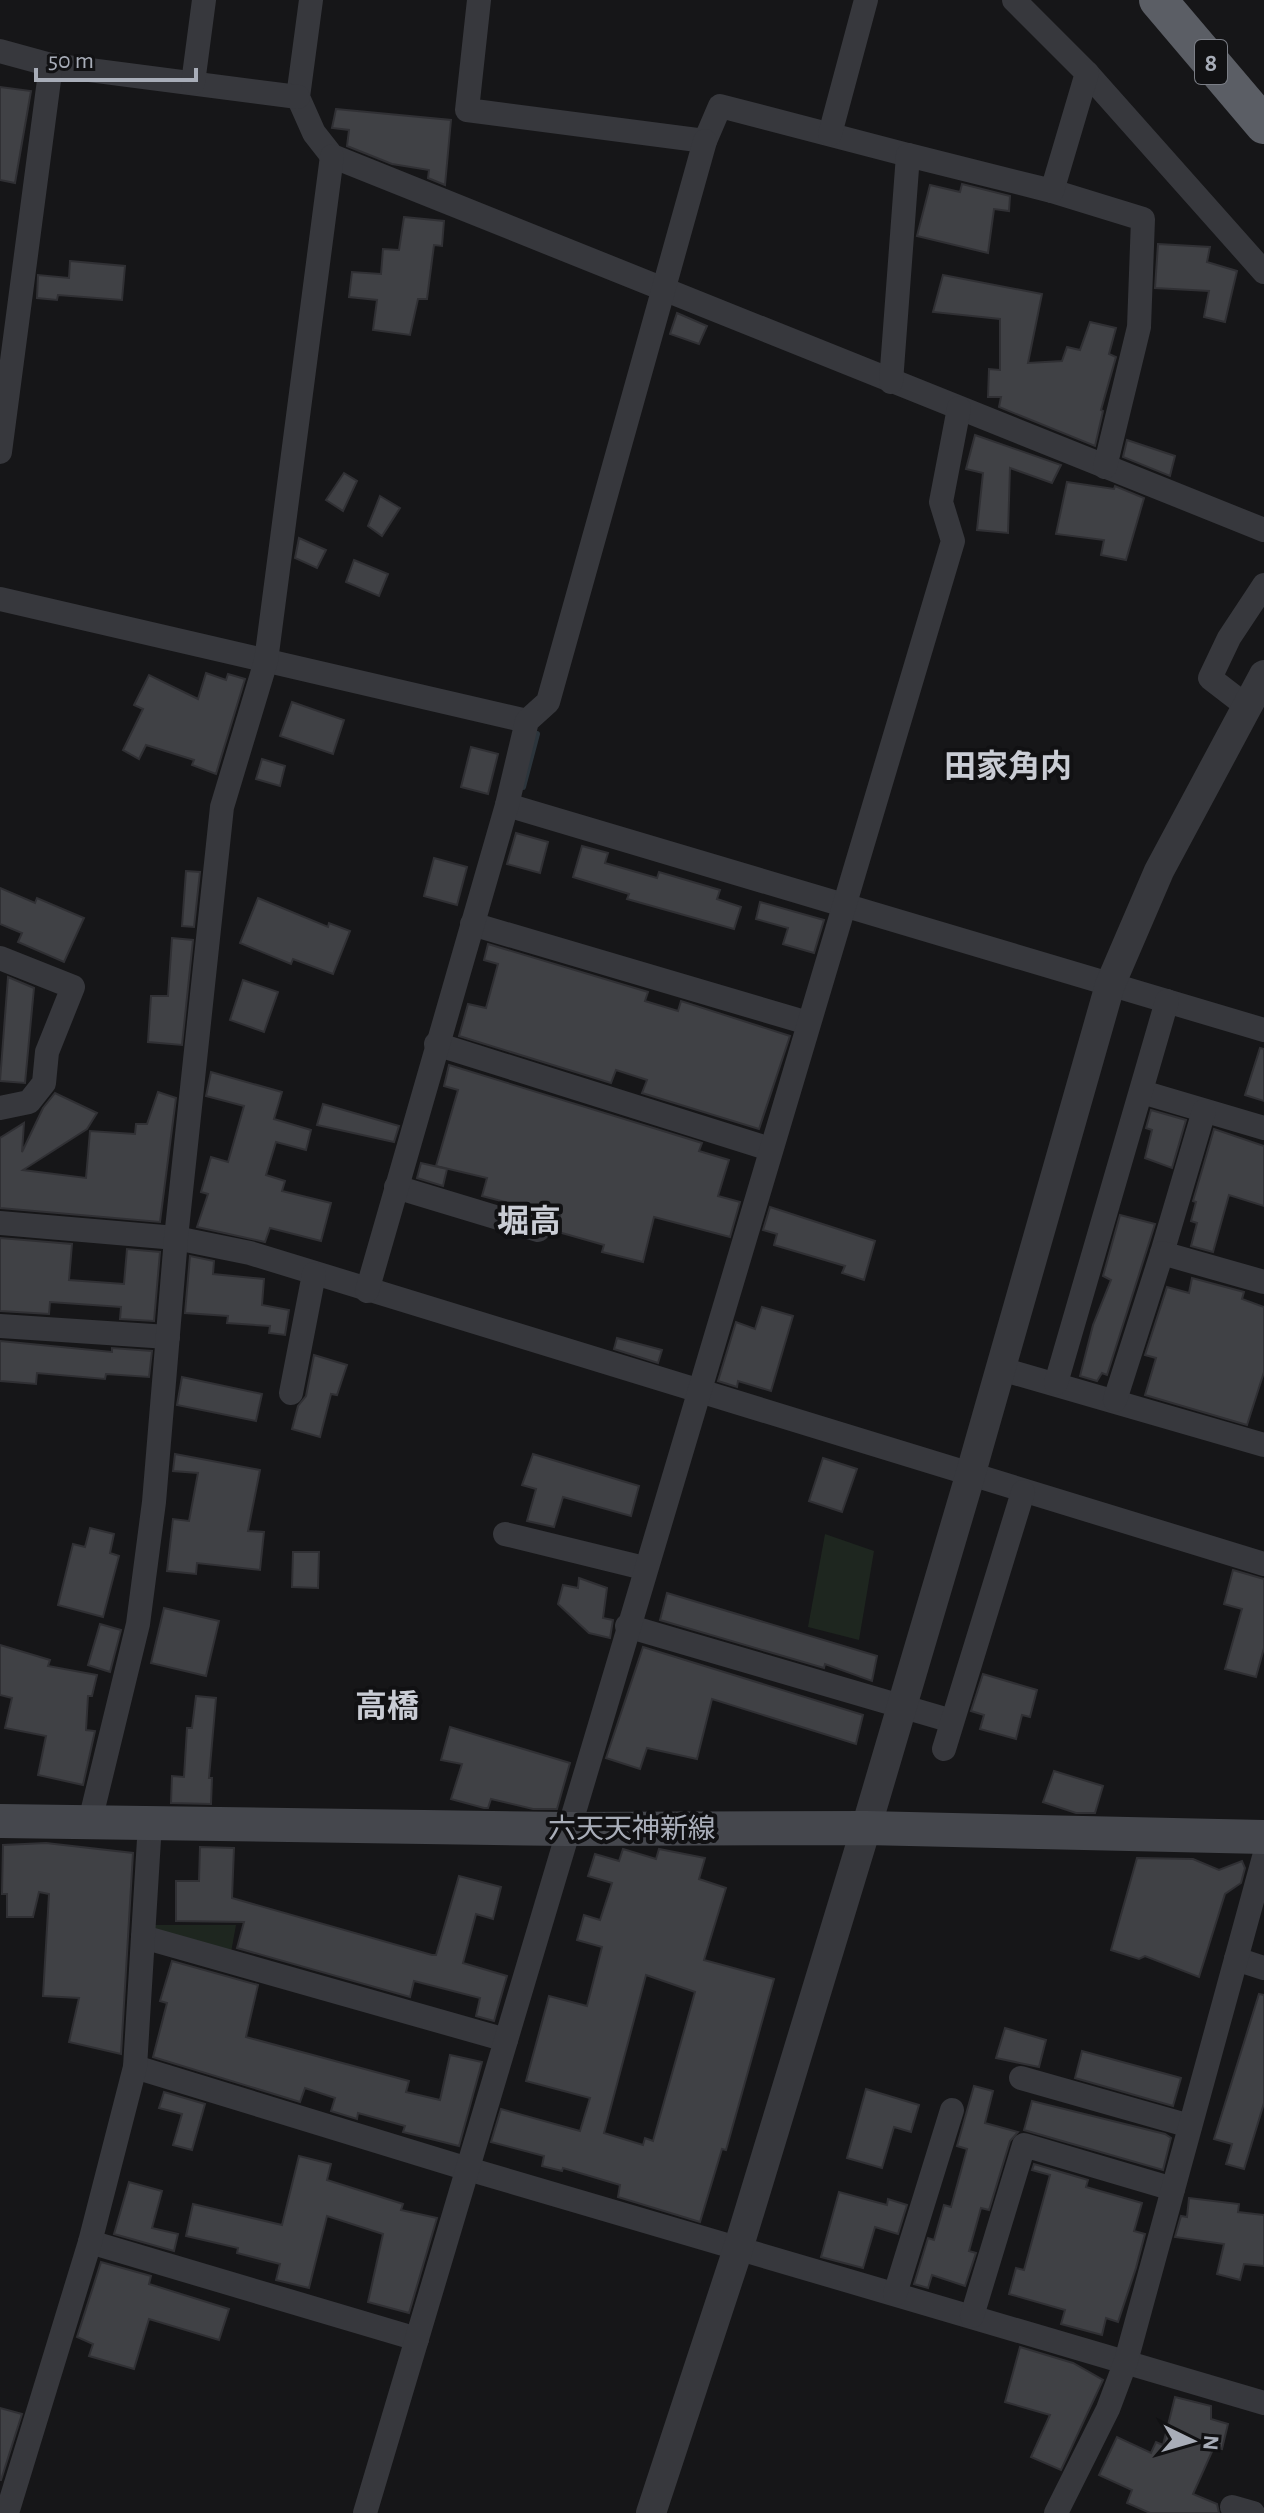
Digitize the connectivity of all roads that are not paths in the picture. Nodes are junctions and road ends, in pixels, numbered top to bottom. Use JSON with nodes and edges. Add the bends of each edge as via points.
{"nodes":[{"id":1,"x":204,"y":0,"type":"edge"},
{"id":2,"x":311,"y":0,"type":"edge"},
{"id":3,"x":479,"y":0,"type":"edge"},
{"id":4,"x":866,"y":0,"type":"edge"},
{"id":5,"x":1014,"y":0,"type":"edge"},
{"id":6,"x":1158,"y":0,"type":"edge"},
{"id":7,"x":0,"y":51,"type":"edge"},
{"id":8,"x":51,"y":65,"type":"junction"},
{"id":9,"x":1087,"y":73,"type":"junction"},
{"id":10,"x":193,"y":83,"type":"junction"},
{"id":11,"x":298,"y":97,"type":"junction"},
{"id":12,"x":1264,"y":125,"type":"edge"},
{"id":13,"x":830,"y":134,"type":"junction"},
{"id":14,"x":705,"y":141,"type":"junction"},
{"id":15,"x":908,"y":155,"type":"junction"},
{"id":16,"x":332,"y":156,"type":"junction"},
{"id":17,"x":1052,"y":191,"type":"junction"},
{"id":18,"x":1264,"y":272,"type":"edge"},
{"id":19,"x":664,"y":291,"type":"junction"},
{"id":20,"x":891,"y":382,"type":"junction"},
{"id":21,"x":959,"y":408,"type":"junction"},
{"id":22,"x":0,"y":452,"type":"edge"},
{"id":23,"x":1105,"y":467,"type":"junction"},
{"id":24,"x":1264,"y":530,"type":"edge"},
{"id":25,"x":1264,"y":585,"type":"edge"},
{"id":26,"x":0,"y":599,"type":"edge"},
{"id":27,"x":266,"y":661,"type":"junction"},
{"id":28,"x":1264,"y":675,"type":"edge"},
{"id":29,"x":1245,"y":705,"type":"junction"},
{"id":30,"x":527,"y":721,"type":"junction"},
{"id":31,"x":507,"y":805,"type":"junction"},
{"id":32,"x":844,"y":906,"type":"junction"},
{"id":33,"x":472,"y":924,"type":"junction"},
{"id":34,"x":0,"y":958,"type":"edge"},
{"id":35,"x":1110,"y":985,"type":"junction"},
{"id":36,"x":1167,"y":1001,"type":"junction"},
{"id":37,"x":808,"y":1023,"type":"junction"},
{"id":38,"x":1264,"y":1030,"type":"edge"},
{"id":39,"x":436,"y":1044,"type":"junction"},
{"id":40,"x":1142,"y":1092,"type":"junction"},
{"id":41,"x":0,"y":1108,"type":"edge"},
{"id":42,"x":1204,"y":1111,"type":"junction"},
{"id":43,"x":1264,"y":1128,"type":"edge"},
{"id":44,"x":770,"y":1149,"type":"junction"},
{"id":45,"x":396,"y":1187,"type":"junction"},
{"id":46,"x":0,"y":1223,"type":"edge"},
{"id":47,"x":538,"y":1230,"type":"dead end"},
{"id":48,"x":176,"y":1238,"type":"junction"},
{"id":49,"x":1162,"y":1253,"type":"junction"},
{"id":50,"x":314,"y":1274,"type":"junction"},
{"id":51,"x":1264,"y":1282,"type":"edge"},
{"id":52,"x":367,"y":1291,"type":"junction"},
{"id":53,"x":0,"y":1326,"type":"edge"},
{"id":54,"x":168,"y":1337,"type":"junction"},
{"id":55,"x":1001,"y":1369,"type":"junction"},
{"id":56,"x":1056,"y":1383,"type":"junction"},
{"id":57,"x":696,"y":1391,"type":"junction"},
{"id":58,"x":291,"y":1393,"type":"dead end"},
{"id":59,"x":1115,"y":1400,"type":"junction"},
{"id":60,"x":1264,"y":1445,"type":"edge"},
{"id":61,"x":970,"y":1476,"type":"junction"},
{"id":62,"x":1023,"y":1492,"type":"junction"},
{"id":63,"x":505,"y":1534,"type":"dead end"},
{"id":64,"x":1264,"y":1564,"type":"edge"},
{"id":65,"x":644,"y":1568,"type":"junction"},
{"id":66,"x":627,"y":1626,"type":"junction"},
{"id":67,"x":902,"y":1706,"type":"junction"},
{"id":68,"x":952,"y":1721,"type":"junction"},
{"id":69,"x":944,"y":1749,"type":"dead end"},
{"id":70,"x":0,"y":1821,"type":"edge"},
{"id":71,"x":90,"y":1821,"type":"junction"},
{"id":72,"x":150,"y":1823,"type":"junction"},
{"id":73,"x":866,"y":1828,"type":"junction"},
{"id":74,"x":567,"y":1829,"type":"junction"},
{"id":75,"x":1264,"y":1837,"type":"edge"},
{"id":76,"x":1264,"y":1857,"type":"edge"},
{"id":77,"x":143,"y":1937,"type":"junction"},
{"id":78,"x":1236,"y":1959,"type":"junction"},
{"id":79,"x":1264,"y":1968,"type":"edge"},
{"id":80,"x":506,"y":2040,"type":"junction"},
{"id":81,"x":135,"y":2067,"type":"junction"},
{"id":82,"x":1021,"y":2078,"type":"dead end"},
{"id":83,"x":952,"y":2110,"type":"dead end"},
{"id":84,"x":1190,"y":2126,"type":"junction"},
{"id":85,"x":468,"y":2169,"type":"junction"},
{"id":86,"x":1173,"y":2189,"type":"junction"},
{"id":87,"x":90,"y":2242,"type":"junction"},
{"id":88,"x":738,"y":2249,"type":"junction"},
{"id":89,"x":895,"y":2294,"type":"junction"},
{"id":90,"x":972,"y":2316,"type":"junction"},
{"id":91,"x":417,"y":2339,"type":"junction"},
{"id":92,"x":1126,"y":2361,"type":"junction"},
{"id":93,"x":1264,"y":2403,"type":"edge"},
{"id":94,"x":10,"y":2466,"type":"edge"},
{"id":95,"x":7,"y":2513,"type":"edge"},
{"id":96,"x":365,"y":2513,"type":"edge"},
{"id":97,"x":651,"y":2513,"type":"edge"},
{"id":98,"x":1056,"y":2513,"type":"edge"}],
"edges":[{"from":1,"to":10,"type":"street"},
{"from":2,"to":11,"type":"street"},
{"from":3,"to":14,"type":"street","via":[[467,110]]},
{"from":4,"to":13,"type":"street"},
{"from":5,"to":9,"type":"street"},
{"from":6,"to":12,"type":"highway","number":"8"},
{"from":7,"to":8,"type":"street"},
{"from":8,"to":10,"type":"street"},
{"from":8,"to":22,"type":"street"},
{"from":9,"to":17,"type":"street"},
{"from":9,"to":18,"type":"street"},
{"from":10,"to":11,"type":"street"},
{"from":11,"to":16,"type":"street","via":[[314,133]]},
{"from":13,"to":14,"type":"street","via":[[720,106]]},
{"from":13,"to":15,"type":"street"},
{"from":14,"to":19,"type":"street"},
{"from":15,"to":17,"type":"street"},
{"from":15,"to":20,"type":"street"},
{"from":16,"to":19,"type":"street"},
{"from":16,"to":27,"type":"street"},
{"from":17,"to":23,"type":"street","via":[[1143,219],[1139,327]]},
{"from":19,"to":20,"type":"street"},
{"from":19,"to":30,"type":"street","via":[[548,702]]},
{"from":20,"to":21,"type":"street"},
{"from":21,"to":23,"type":"street"},
{"from":21,"to":32,"type":"street","via":[[941,502],[953,541]]},
{"from":23,"to":24,"type":"street"},
{"from":25,"to":29,"type":"street","via":[[1210,678]]},
{"from":26,"to":27,"type":"street"},
{"from":27,"to":30,"type":"street"},
{"from":27,"to":48,"type":"street","via":[[222,807]]},
{"from":28,"to":29,"type":"street"},
{"from":29,"to":35,"type":"street","via":[[1159,871]]},
{"from":30,"to":31,"type":"street"},
{"from":31,"to":32,"type":"street"},
{"from":31,"to":33,"type":"street"},
{"from":32,"to":35,"type":"street"},
{"from":32,"to":37,"type":"street"},
{"from":33,"to":37,"type":"street"},
{"from":33,"to":39,"type":"street"},
{"from":34,"to":41,"type":"street","via":[[73,987],[47,1052],[44,1083],[29,1102]]},
{"from":35,"to":36,"type":"street"},
{"from":35,"to":55,"type":"street"},
{"from":36,"to":38,"type":"street"},
{"from":36,"to":40,"type":"street"},
{"from":37,"to":44,"type":"street"},
{"from":39,"to":44,"type":"street"},
{"from":39,"to":45,"type":"street"},
{"from":40,"to":42,"type":"street"},
{"from":40,"to":56,"type":"street"},
{"from":42,"to":43,"type":"street"},
{"from":42,"to":49,"type":"street"},
{"from":44,"to":57,"type":"street"},
{"from":45,"to":47,"type":"street"},
{"from":45,"to":52,"type":"street"},
{"from":46,"to":48,"type":"street"},
{"from":48,"to":50,"type":"street","via":[[250,1253]]},
{"from":48,"to":54,"type":"street"},
{"from":49,"to":51,"type":"street"},
{"from":49,"to":59,"type":"street"},
{"from":50,"to":52,"type":"street"},
{"from":50,"to":58,"type":"street"},
{"from":52,"to":57,"type":"street"},
{"from":53,"to":54,"type":"street"},
{"from":54,"to":71,"type":"street","via":[[138,1624]]},
{"from":55,"to":56,"type":"street"},
{"from":55,"to":61,"type":"street"},
{"from":56,"to":59,"type":"street"},
{"from":57,"to":61,"type":"street"},
{"from":57,"to":65,"type":"street"},
{"from":59,"to":60,"type":"street"},
{"from":61,"to":62,"type":"street"},
{"from":61,"to":67,"type":"street"},
{"from":62,"to":64,"type":"street"},
{"from":62,"to":68,"type":"street"},
{"from":63,"to":65,"type":"street"},
{"from":65,"to":66,"type":"street"},
{"from":66,"to":67,"type":"street"},
{"from":66,"to":74,"type":"street"},
{"from":67,"to":68,"type":"street"},
{"from":67,"to":73,"type":"street"},
{"from":68,"to":69,"type":"street"},
{"from":70,"to":71,"type":"main road","name":"六天天神新線"},
{"from":71,"to":72,"type":"main road","name":"六天天神新線"},
{"from":72,"to":74,"type":"main road","name":"六天天神新線"},
{"from":72,"to":77,"type":"street"},
{"from":73,"to":74,"type":"main road","name":"六天天神新線"},
{"from":73,"to":75,"type":"main road","name":"六天天神新線"},
{"from":73,"to":88,"type":"street"},
{"from":74,"to":80,"type":"street"},
{"from":76,"to":78,"type":"street"},
{"from":77,"to":80,"type":"street"},
{"from":77,"to":81,"type":"street"},
{"from":78,"to":79,"type":"street"},
{"from":78,"to":84,"type":"street"},
{"from":80,"to":85,"type":"street"},
{"from":81,"to":85,"type":"street"},
{"from":81,"to":87,"type":"street"},
{"from":82,"to":84,"type":"street"},
{"from":83,"to":89,"type":"street"},
{"from":84,"to":86,"type":"street"},
{"from":85,"to":88,"type":"street"},
{"from":85,"to":91,"type":"street"},
{"from":86,"to":90,"type":"street","via":[[1024,2145]]},
{"from":86,"to":92,"type":"street"},
{"from":87,"to":91,"type":"street"},
{"from":87,"to":94,"type":"street"},
{"from":88,"to":89,"type":"street"},
{"from":88,"to":97,"type":"street"},
{"from":89,"to":90,"type":"street"},
{"from":90,"to":92,"type":"street"},
{"from":91,"to":96,"type":"street"},
{"from":92,"to":93,"type":"street"},
{"from":92,"to":98,"type":"street"},
{"from":94,"to":95,"type":"street"}]}
